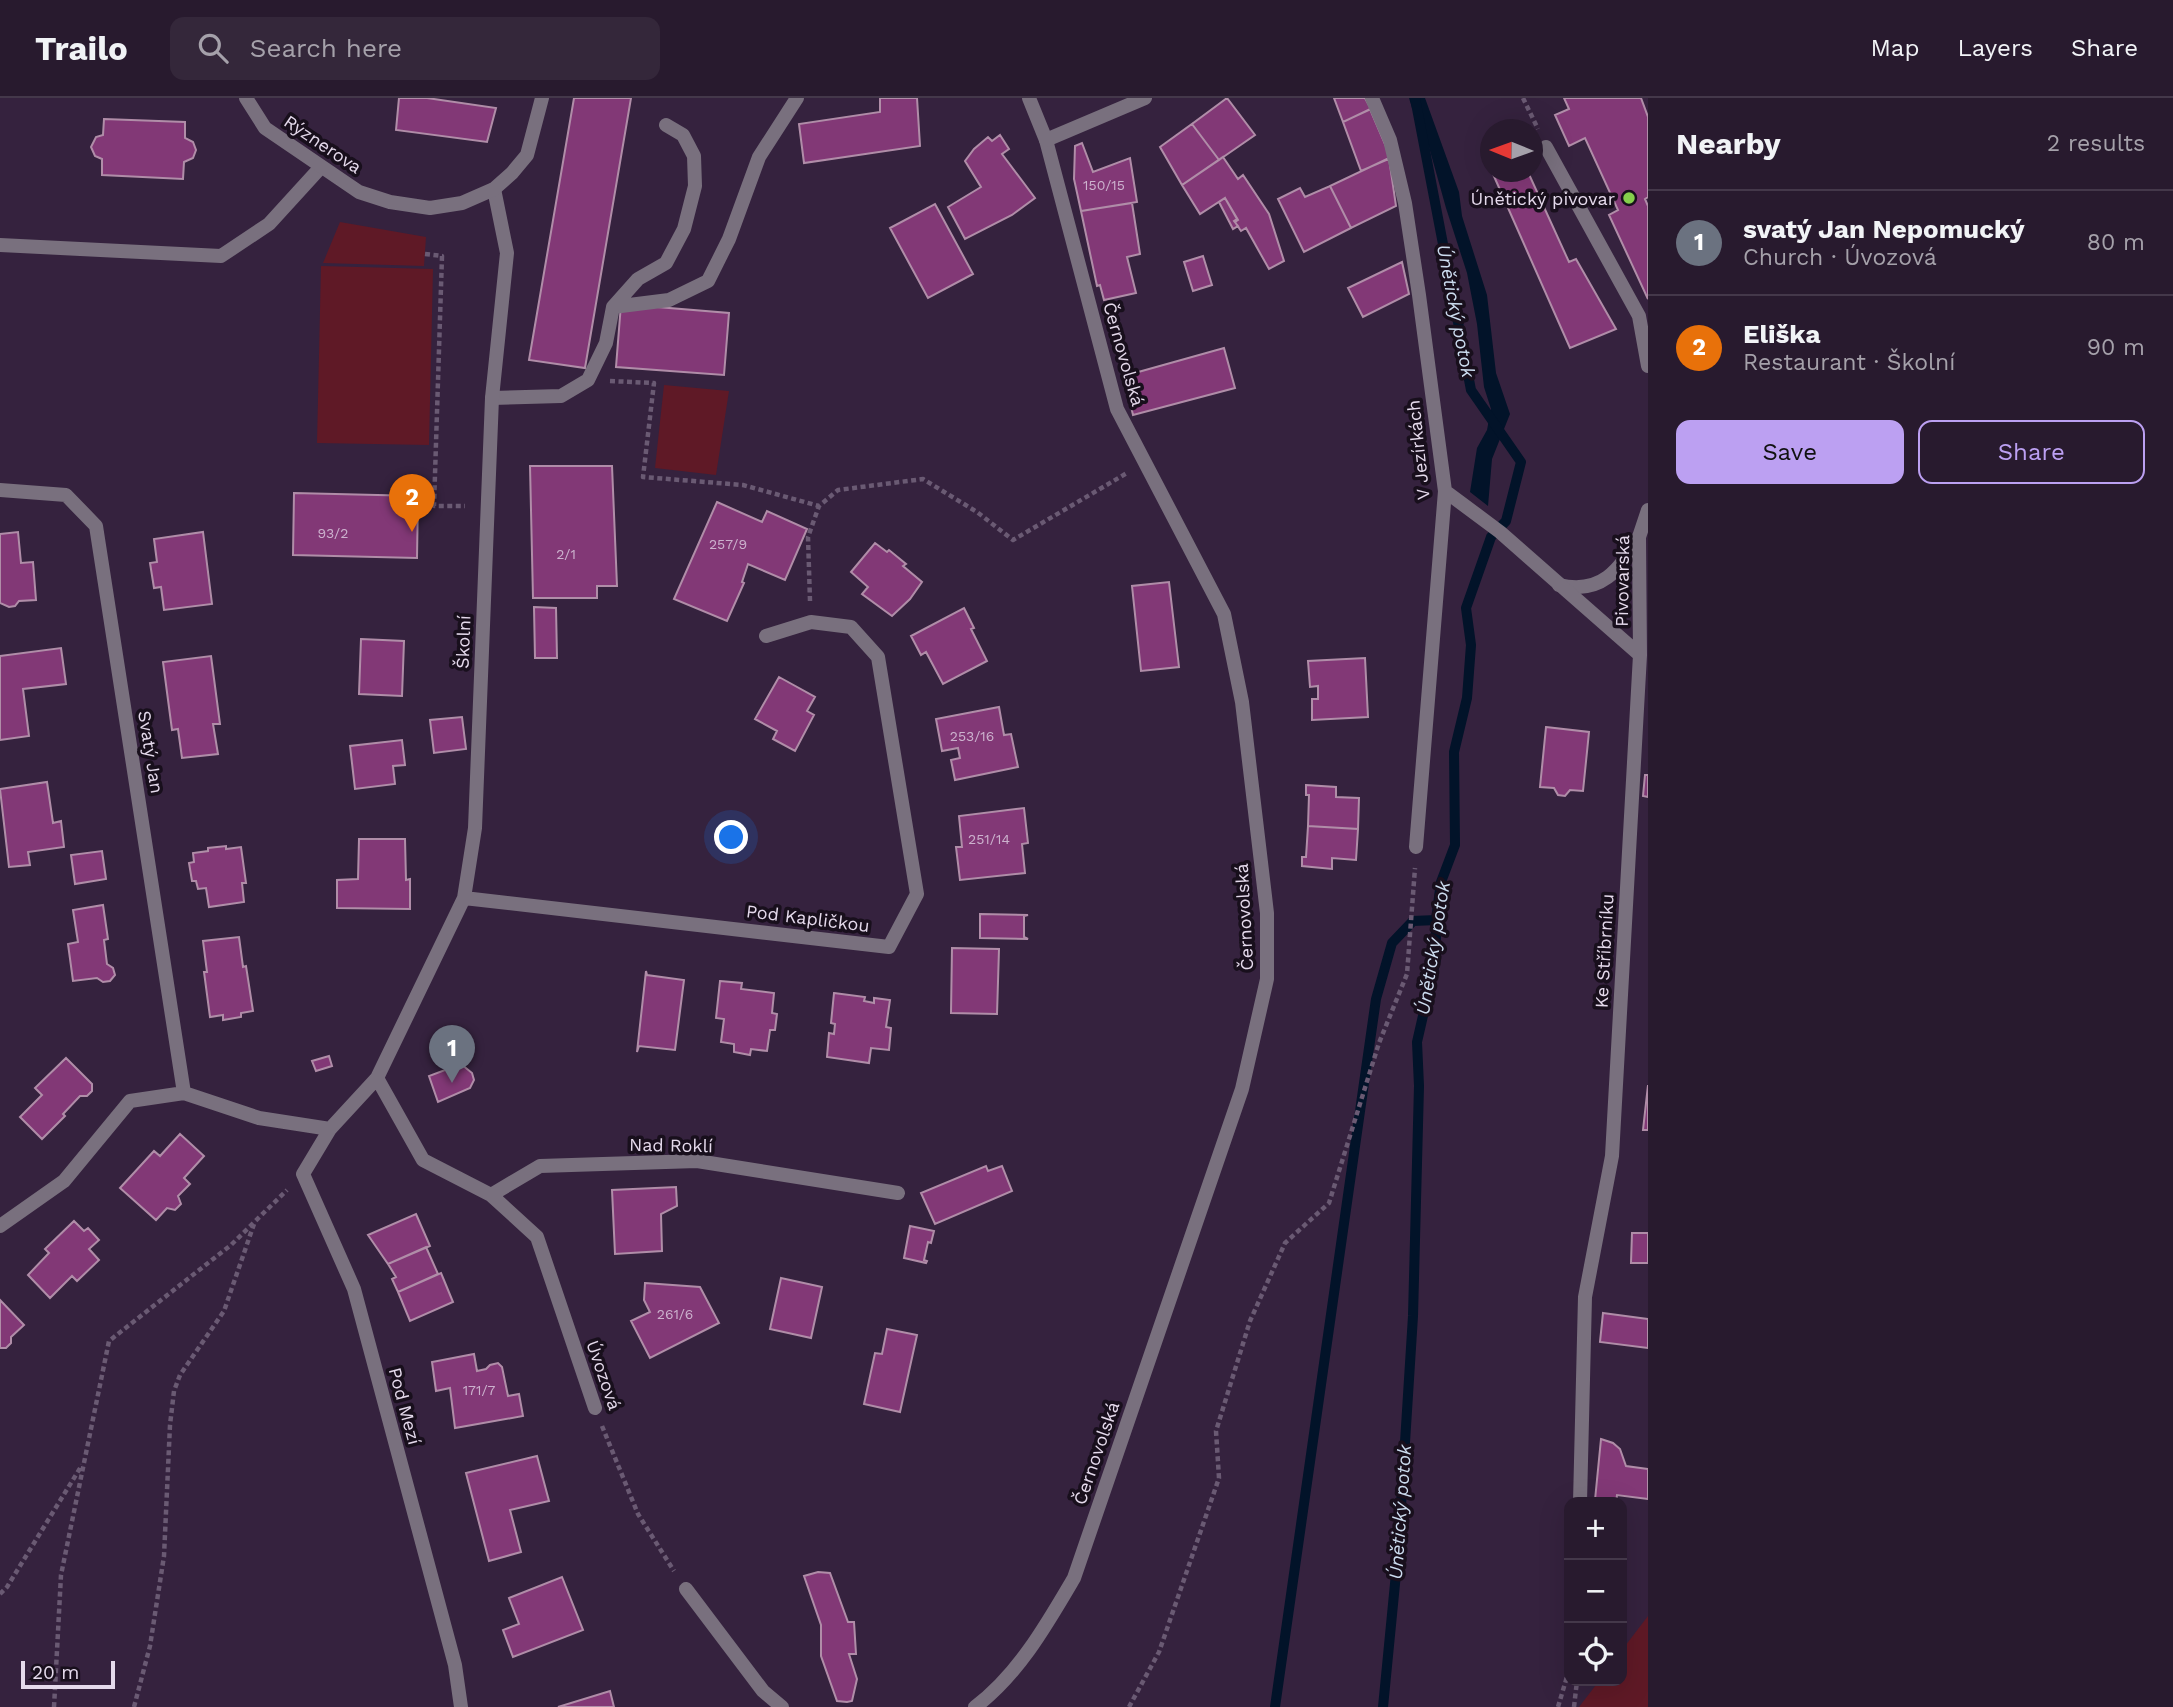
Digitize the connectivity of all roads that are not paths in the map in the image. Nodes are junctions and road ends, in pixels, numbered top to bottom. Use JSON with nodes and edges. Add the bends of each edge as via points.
{"nodes":[{"id":1,"x":246,"y":98,"type":"edge"},
{"id":2,"x":542,"y":98,"type":"edge"},
{"id":3,"x":797,"y":98,"type":"edge"},
{"id":4,"x":1030,"y":98,"type":"edge"},
{"id":5,"x":1145,"y":98,"type":"edge"},
{"id":6,"x":1372,"y":98,"type":"edge"},
{"id":7,"x":666,"y":125,"type":"dead end"},
{"id":8,"x":1046,"y":140,"type":"junction"},
{"id":9,"x":1546,"y":147,"type":"road end"},
{"id":10,"x":321,"y":167,"type":"junction"},
{"id":11,"x":494,"y":189,"type":"junction"},
{"id":12,"x":0,"y":245,"type":"edge"},
{"id":13,"x":612,"y":307,"type":"junction"},
{"id":14,"x":1648,"y":366,"type":"edge"},
{"id":15,"x":492,"y":398,"type":"junction"},
{"id":16,"x":0,"y":490,"type":"edge"},
{"id":17,"x":1450,"y":496,"type":"junction"},
{"id":18,"x":1648,"y":510,"type":"edge"},
{"id":19,"x":1639,"y":537,"type":"junction"},
{"id":20,"x":1559,"y":585,"type":"junction"},
{"id":21,"x":766,"y":636,"type":"dead end"},
{"id":22,"x":1640,"y":655,"type":"junction"},
{"id":23,"x":1416,"y":847,"type":"road end"},
{"id":24,"x":464,"y":898,"type":"junction"},
{"id":25,"x":377,"y":1078,"type":"junction"},
{"id":26,"x":184,"y":1093,"type":"junction"},
{"id":27,"x":330,"y":1129,"type":"junction"},
{"id":28,"x":898,"y":1193,"type":"dead end"},
{"id":29,"x":491,"y":1195,"type":"junction"},
{"id":30,"x":0,"y":1226,"type":"edge"},
{"id":31,"x":595,"y":1408,"type":"road end"},
{"id":32,"x":1580,"y":1497,"type":"edge"},
{"id":33,"x":686,"y":1590,"type":"road end"},
{"id":34,"x":461,"y":1707,"type":"edge"},
{"id":35,"x":782,"y":1707,"type":"edge"},
{"id":36,"x":975,"y":1707,"type":"edge"}],
"edges":[{"from":1,"to":10,"type":"street","name":"Rýznerova","via":[[265,128]]},
{"from":2,"to":11,"type":"street","name":"Rýznerova","via":[[527,155]]},
{"from":3,"to":13,"type":"street","via":[[759,157],[708,281],[669,300]]},
{"from":4,"to":8,"type":"street"},
{"from":5,"to":8,"type":"street"},
{"from":6,"to":17,"type":"street","name":"V Jezírkách","via":[[1390,140],[1405,202]]},
{"from":7,"to":13,"type":"street","via":[[683,135],[694,156],[695,186],[684,229],[666,263],[638,279]]},
{"from":8,"to":36,"type":"street","name":"Černovolská","via":[[1117,409],[1224,614],[1242,702],[1261,860],[1267,913],[1266,979],[1242,1089],[1074,1578],[1043,1632],[992,1694]]},
{"from":9,"to":14,"type":"street","via":[[1639,316]]},
{"from":10,"to":11,"type":"street","name":"Rýznerova","via":[[359,192],[430,208],[463,203]]},
{"from":10,"to":12,"type":"street","via":[[268,224],[220,256]]},
{"from":11,"to":15,"type":"street","name":"Školní","via":[[507,253]]},
{"from":13,"to":15,"type":"street","via":[[606,343],[588,380],[561,396]]},
{"from":15,"to":24,"type":"street","name":"Školní","via":[[475,828]]},
{"from":16,"to":26,"type":"street","name":"Svatý Jan","via":[[66,495],[96,526]]},
{"from":17,"to":20,"type":"street","via":[[1500,532]]},
{"from":17,"to":23,"type":"street","name":"V Jezírkách"},
{"from":18,"to":19,"type":"street","name":"Pivovarská"},
{"from":19,"to":20,"type":"street","via":[[1614,573],[1591,586]]},
{"from":19,"to":22,"type":"street","name":"Pivovarská"},
{"from":20,"to":22,"type":"street"},
{"from":21,"to":24,"type":"street","name":"Pod Kapličkou","via":[[811,622],[851,627],[878,657],[917,894],[889,947]]},
{"from":22,"to":32,"type":"street","name":"Ke Stříbrníku","via":[[1612,1156],[1585,1297]]},
{"from":24,"to":25,"type":"street","name":"Školní"},
{"from":25,"to":27,"type":"street"},
{"from":25,"to":29,"type":"street","name":"Úvozová","via":[[423,1160]]},
{"from":26,"to":27,"type":"street","via":[[259,1118]]},
{"from":26,"to":30,"type":"street","via":[[130,1101],[64,1181]]},
{"from":27,"to":34,"type":"street","name":"Pod Mezí","via":[[303,1174],[354,1289],[455,1665]]},
{"from":28,"to":29,"type":"street","name":"Nad Roklí","via":[[697,1161],[540,1166]]},
{"from":29,"to":31,"type":"street","name":"Úvozová","via":[[537,1237]]},
{"from":33,"to":35,"type":"street","via":[[763,1691]]}]}
